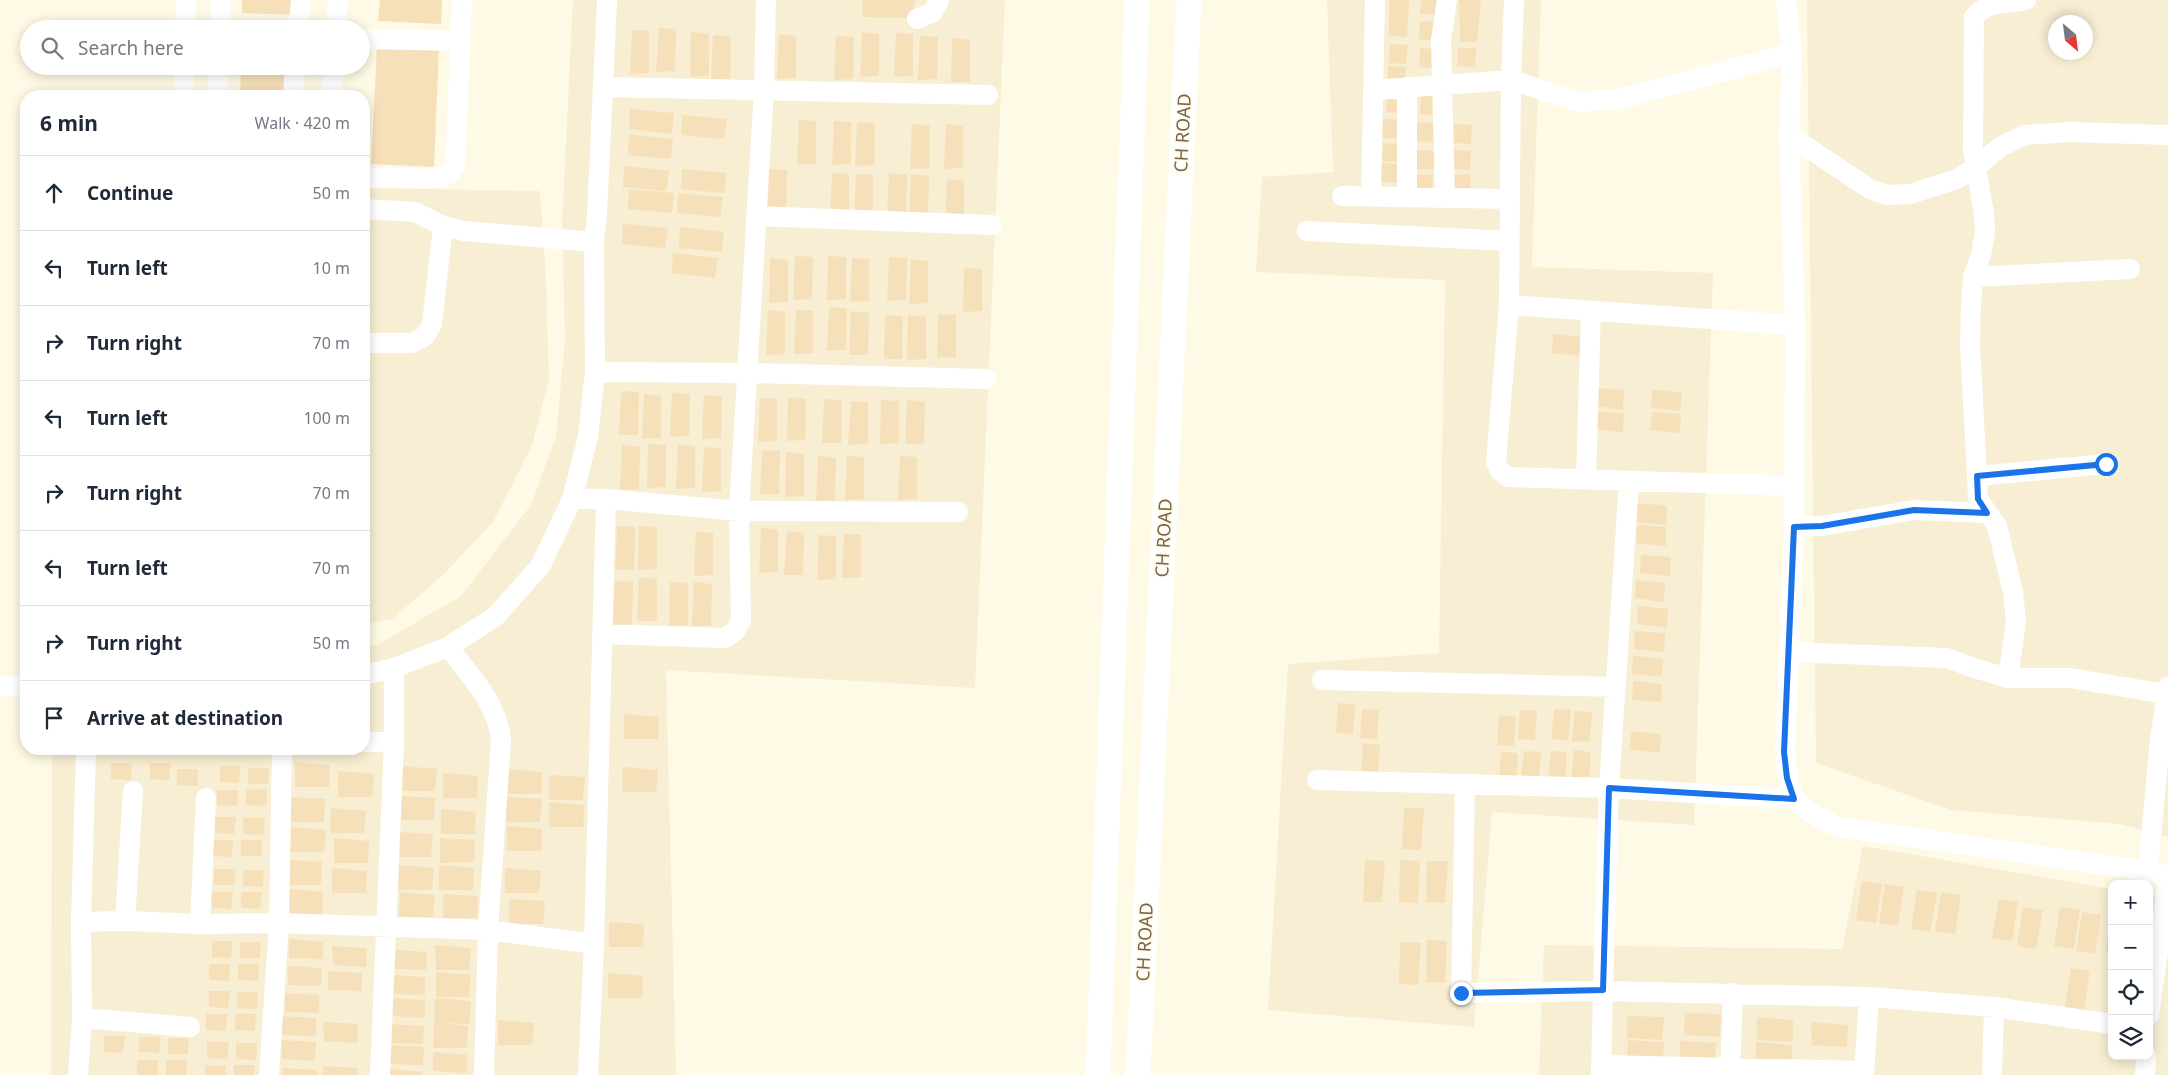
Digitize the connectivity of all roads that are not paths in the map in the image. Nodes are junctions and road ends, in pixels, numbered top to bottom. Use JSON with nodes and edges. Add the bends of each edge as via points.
{"nodes":[{"id":1,"x":186,"y":0,"type":"edge"},
{"id":2,"x":221,"y":0,"type":"edge"},
{"id":3,"x":300,"y":0,"type":"edge"},
{"id":4,"x":338,"y":0,"type":"edge"},
{"id":5,"x":462,"y":0,"type":"edge"},
{"id":6,"x":607,"y":0,"type":"edge"},
{"id":7,"x":766,"y":0,"type":"edge"},
{"id":8,"x":938,"y":0,"type":"edge"},
{"id":9,"x":1137,"y":0,"type":"edge"},
{"id":10,"x":1189,"y":0,"type":"edge"},
{"id":11,"x":1375,"y":0,"type":"edge"},
{"id":12,"x":1447,"y":0,"type":"edge"},
{"id":13,"x":1514,"y":0,"type":"edge"},
{"id":14,"x":1786,"y":0,"type":"edge"},
{"id":15,"x":2026,"y":0,"type":"edge"},
{"id":16,"x":1979,"y":4,"type":"edge"},
{"id":17,"x":917,"y":19,"type":"dead end"},
{"id":18,"x":185,"y":20,"type":"edge"},
{"id":19,"x":220,"y":20,"type":"edge"},
{"id":20,"x":299,"y":20,"type":"edge"},
{"id":21,"x":337,"y":20,"type":"edge"},
{"id":22,"x":370,"y":39,"type":"edge"},
{"id":23,"x":460,"y":42,"type":"junction"},
{"id":24,"x":1792,"y":53,"type":"junction"},
{"id":25,"x":184,"y":75,"type":"edge"},
{"id":26,"x":218,"y":75,"type":"edge"},
{"id":27,"x":294,"y":75,"type":"edge"},
{"id":28,"x":333,"y":75,"type":"edge"},
{"id":29,"x":1511,"y":80,"type":"junction"},
{"id":30,"x":1443,"y":84,"type":"junction"},
{"id":31,"x":603,"y":87,"type":"junction"},
{"id":32,"x":1407,"y":87,"type":"junction"},
{"id":33,"x":764,"y":89,"type":"junction"},
{"id":34,"x":184,"y":90,"type":"edge"},
{"id":35,"x":217,"y":90,"type":"edge"},
{"id":36,"x":293,"y":90,"type":"edge"},
{"id":37,"x":332,"y":90,"type":"edge"},
{"id":38,"x":1373,"y":90,"type":"junction"},
{"id":39,"x":988,"y":95,"type":"dead end"},
{"id":40,"x":1789,"y":135,"type":"junction"},
{"id":41,"x":2168,"y":136,"type":"edge"},
{"id":42,"x":1975,"y":168,"type":"junction"},
{"id":43,"x":370,"y":178,"type":"edge"},
{"id":44,"x":1342,"y":196,"type":"dead end"},
{"id":45,"x":1371,"y":196,"type":"junction"},
{"id":46,"x":1407,"y":197,"type":"junction"},
{"id":47,"x":1445,"y":198,"type":"junction"},
{"id":48,"x":1510,"y":199,"type":"junction"},
{"id":49,"x":370,"y":208,"type":"edge"},
{"id":50,"x":756,"y":216,"type":"junction"},
{"id":51,"x":992,"y":225,"type":"dead end"},
{"id":52,"x":443,"y":226,"type":"junction"},
{"id":53,"x":1307,"y":231,"type":"dead end"},
{"id":54,"x":1509,"y":241,"type":"junction"},
{"id":55,"x":594,"y":242,"type":"junction"},
{"id":56,"x":2130,"y":269,"type":"dead end"},
{"id":57,"x":1973,"y":277,"type":"junction"},
{"id":58,"x":1509,"y":305,"type":"junction"},
{"id":59,"x":1591,"y":311,"type":"junction"},
{"id":60,"x":1795,"y":325,"type":"junction"},
{"id":61,"x":370,"y":343,"type":"edge"},
{"id":62,"x":595,"y":372,"type":"junction"},
{"id":63,"x":748,"y":373,"type":"junction"},
{"id":64,"x":986,"y":379,"type":"dead end"},
{"id":65,"x":2106,"y":464,"type":"dead end"},
{"id":66,"x":1977,"y":476,"type":"junction"},
{"id":67,"x":1586,"y":480,"type":"junction"},
{"id":68,"x":1629,"y":481,"type":"junction"},
{"id":69,"x":1794,"y":486,"type":"junction"},
{"id":70,"x":606,"y":498,"type":"junction"},
{"id":71,"x":572,"y":499,"type":"junction"},
{"id":72,"x":739,"y":511,"type":"junction"},
{"id":73,"x":958,"y":512,"type":"dead end"},
{"id":74,"x":1987,"y":513,"type":"junction"},
{"id":75,"x":1794,"y":527,"type":"junction"},
{"id":76,"x":602,"y":634,"type":"junction"},
{"id":77,"x":448,"y":647,"type":"junction"},
{"id":78,"x":1789,"y":652,"type":"junction"},
{"id":79,"x":394,"y":668,"type":"junction"},
{"id":80,"x":370,"y":674,"type":"edge"},
{"id":81,"x":2008,"y":678,"type":"junction"},
{"id":82,"x":1322,"y":680,"type":"dead end"},
{"id":83,"x":0,"y":686,"type":"edge"},
{"id":84,"x":20,"y":687,"type":"edge"},
{"id":85,"x":1616,"y":688,"type":"junction"},
{"id":86,"x":2167,"y":690,"type":"edge"},
{"id":87,"x":370,"y":742,"type":"edge"},
{"id":88,"x":394,"y":742,"type":"junction"},
{"id":89,"x":86,"y":755,"type":"edge"},
{"id":90,"x":282,"y":755,"type":"edge"},
{"id":91,"x":1317,"y":780,"type":"dead end"},
{"id":92,"x":1465,"y":784,"type":"junction"},
{"id":93,"x":1609,"y":788,"type":"junction"},
{"id":94,"x":133,"y":791,"type":"dead end"},
{"id":95,"x":206,"y":798,"type":"dead end"},
{"id":96,"x":1794,"y":799,"type":"junction"},
{"id":97,"x":2148,"y":871,"type":"junction"},
{"id":98,"x":2168,"y":876,"type":"edge"},
{"id":99,"x":2168,"y":881,"type":"edge"},
{"id":100,"x":125,"y":921,"type":"junction"},
{"id":101,"x":80,"y":922,"type":"junction"},
{"id":102,"x":279,"y":923,"type":"junction"},
{"id":103,"x":200,"y":924,"type":"junction"},
{"id":104,"x":386,"y":927,"type":"junction"},
{"id":105,"x":488,"y":930,"type":"junction"},
{"id":106,"x":594,"y":944,"type":"junction"},
{"id":107,"x":2153,"y":987,"type":"edge"},
{"id":108,"x":1603,"y":990,"type":"junction"},
{"id":109,"x":1733,"y":993,"type":"junction"},
{"id":110,"x":1869,"y":998,"type":"junction"},
{"id":111,"x":1994,"y":1007,"type":"junction"},
{"id":112,"x":82,"y":1018,"type":"junction"},
{"id":113,"x":2108,"y":1023,"type":"edge"},
{"id":114,"x":190,"y":1027,"type":"dead end"},
{"id":115,"x":2146,"y":1060,"type":"edge"},
{"id":116,"x":1601,"y":1070,"type":"edge"},
{"id":117,"x":1730,"y":1072,"type":"edge"},
{"id":118,"x":1864,"y":1073,"type":"edge"},
{"id":119,"x":78,"y":1075,"type":"edge"},
{"id":120,"x":268,"y":1075,"type":"edge"},
{"id":121,"x":380,"y":1075,"type":"edge"},
{"id":122,"x":484,"y":1075,"type":"edge"},
{"id":123,"x":588,"y":1075,"type":"edge"},
{"id":124,"x":1098,"y":1075,"type":"edge"},
{"id":125,"x":1138,"y":1075,"type":"edge"},
{"id":126,"x":1992,"y":1075,"type":"edge"},
{"id":127,"x":2145,"y":1075,"type":"edge"}],
"edges":[{"from":1,"to":18,"type":"street"},
{"from":2,"to":19,"type":"street"},
{"from":3,"to":20,"type":"street"},
{"from":4,"to":21,"type":"street"},
{"from":5,"to":23,"type":"street"},
{"from":6,"to":31,"type":"street"},
{"from":7,"to":33,"type":"street"},
{"from":8,"to":17,"type":"street","via":[[934,12]]},
{"from":9,"to":124,"type":"street"},
{"from":10,"to":125,"type":"street","name":"CH ROAD"},
{"from":11,"to":38,"type":"street"},
{"from":12,"to":30,"type":"street","via":[[1441,40]]},
{"from":13,"to":29,"type":"street"},
{"from":14,"to":24,"type":"street"},
{"from":15,"to":16,"type":"street"},
{"from":16,"to":42,"type":"street","via":[[1974,17]]},
{"from":22,"to":23,"type":"street"},
{"from":23,"to":43,"type":"street","via":[[455,166],[450,173],[439,178]]},
{"from":24,"to":29,"type":"street","via":[[1601,101],[1579,102]]},
{"from":24,"to":40,"type":"street"},
{"from":25,"to":34,"type":"street"},
{"from":26,"to":35,"type":"street"},
{"from":27,"to":36,"type":"street"},
{"from":28,"to":37,"type":"street"},
{"from":29,"to":30,"type":"street"},
{"from":29,"to":48,"type":"street"},
{"from":30,"to":32,"type":"street"},
{"from":30,"to":47,"type":"street"},
{"from":31,"to":33,"type":"street"},
{"from":31,"to":55,"type":"street"},
{"from":32,"to":38,"type":"street"},
{"from":32,"to":46,"type":"street"},
{"from":33,"to":39,"type":"street"},
{"from":33,"to":50,"type":"street"},
{"from":38,"to":45,"type":"street"},
{"from":40,"to":42,"type":"street","via":[[1870,189],[1886,195],[1910,194],[1940,186]]},
{"from":40,"to":60,"type":"street"},
{"from":41,"to":42,"type":"street","via":[[2070,132],[2025,135],[2000,147]]},
{"from":42,"to":57,"type":"street","via":[[1985,232]]},
{"from":44,"to":45,"type":"street"},
{"from":45,"to":46,"type":"street"},
{"from":46,"to":47,"type":"street"},
{"from":47,"to":48,"type":"street"},
{"from":48,"to":54,"type":"street"},
{"from":49,"to":52,"type":"street","via":[[415,212]]},
{"from":50,"to":51,"type":"street"},
{"from":50,"to":63,"type":"street"},
{"from":52,"to":55,"type":"street","via":[[464,231]]},
{"from":52,"to":61,"type":"street","via":[[432,324],[425,336],[412,343]]},
{"from":53,"to":54,"type":"street"},
{"from":54,"to":58,"type":"street"},
{"from":55,"to":62,"type":"street"},
{"from":56,"to":57,"type":"street"},
{"from":57,"to":66,"type":"street","via":[[1970,344]]},
{"from":58,"to":59,"type":"street"},
{"from":58,"to":67,"type":"street","via":[[1496,462],[1508,477]]},
{"from":59,"to":60,"type":"street"},
{"from":59,"to":67,"type":"street"},
{"from":60,"to":69,"type":"street"},
{"from":62,"to":63,"type":"street"},
{"from":62,"to":71,"type":"street","via":[[588,437]]},
{"from":63,"to":64,"type":"street"},
{"from":63,"to":72,"type":"street"},
{"from":65,"to":66,"type":"street"},
{"from":66,"to":74,"type":"street","via":[[1978,499]]},
{"from":67,"to":68,"type":"street"},
{"from":68,"to":69,"type":"street"},
{"from":68,"to":85,"type":"street"},
{"from":69,"to":75,"type":"street"},
{"from":70,"to":71,"type":"street"},
{"from":70,"to":72,"type":"street"},
{"from":70,"to":76,"type":"street"},
{"from":71,"to":77,"type":"street","via":[[541,565],[496,616]]},
{"from":72,"to":73,"type":"street"},
{"from":72,"to":76,"type":"street","via":[[741,620],[735,631],[725,638]]},
{"from":74,"to":75,"type":"street","via":[[1914,510],[1822,526]]},
{"from":74,"to":81,"type":"street","via":[[1997,526],[2013,591],[2016,622]]},
{"from":75,"to":78,"type":"street"},
{"from":76,"to":106,"type":"street"},
{"from":77,"to":79,"type":"street"},
{"from":77,"to":105,"type":"street","via":[[493,707],[499,722],[501,740]]},
{"from":78,"to":81,"type":"street","via":[[1948,658]]},
{"from":78,"to":96,"type":"street","via":[[1784,752]]},
{"from":79,"to":80,"type":"street"},
{"from":79,"to":88,"type":"street"},
{"from":81,"to":86,"type":"street","via":[[2070,678]]},
{"from":82,"to":85,"type":"street"},
{"from":83,"to":84,"type":"street"},
{"from":85,"to":93,"type":"street"},
{"from":86,"to":97,"type":"street"},
{"from":87,"to":88,"type":"street"},
{"from":88,"to":104,"type":"street"},
{"from":89,"to":101,"type":"street"},
{"from":90,"to":102,"type":"street"},
{"from":91,"to":92,"type":"street"},
{"from":92,"to":93,"type":"street"},
{"from":92,"to":108,"type":"street","via":[[1461,993]]},
{"from":93,"to":96,"type":"street"},
{"from":93,"to":108,"type":"street"},
{"from":94,"to":100,"type":"street"},
{"from":95,"to":103,"type":"street"},
{"from":96,"to":97,"type":"street","via":[[1807,812],[1839,827]]},
{"from":97,"to":98,"type":"street"},
{"from":99,"to":107,"type":"street"},
{"from":100,"to":101,"type":"street"},
{"from":100,"to":103,"type":"street"},
{"from":101,"to":112,"type":"street"},
{"from":102,"to":103,"type":"street"},
{"from":102,"to":104,"type":"street"},
{"from":102,"to":120,"type":"street"},
{"from":104,"to":105,"type":"street"},
{"from":104,"to":121,"type":"street"},
{"from":105,"to":106,"type":"street"},
{"from":105,"to":122,"type":"street"},
{"from":106,"to":123,"type":"street"},
{"from":108,"to":109,"type":"street"},
{"from":108,"to":116,"type":"street"},
{"from":109,"to":110,"type":"street"},
{"from":109,"to":117,"type":"street"},
{"from":110,"to":111,"type":"street"},
{"from":110,"to":118,"type":"street"},
{"from":111,"to":113,"type":"street"},
{"from":111,"to":126,"type":"street"},
{"from":112,"to":114,"type":"street"},
{"from":112,"to":119,"type":"street"},
{"from":115,"to":127,"type":"street"},
{"from":116,"to":117,"type":"street"},
{"from":117,"to":118,"type":"street"}]}
